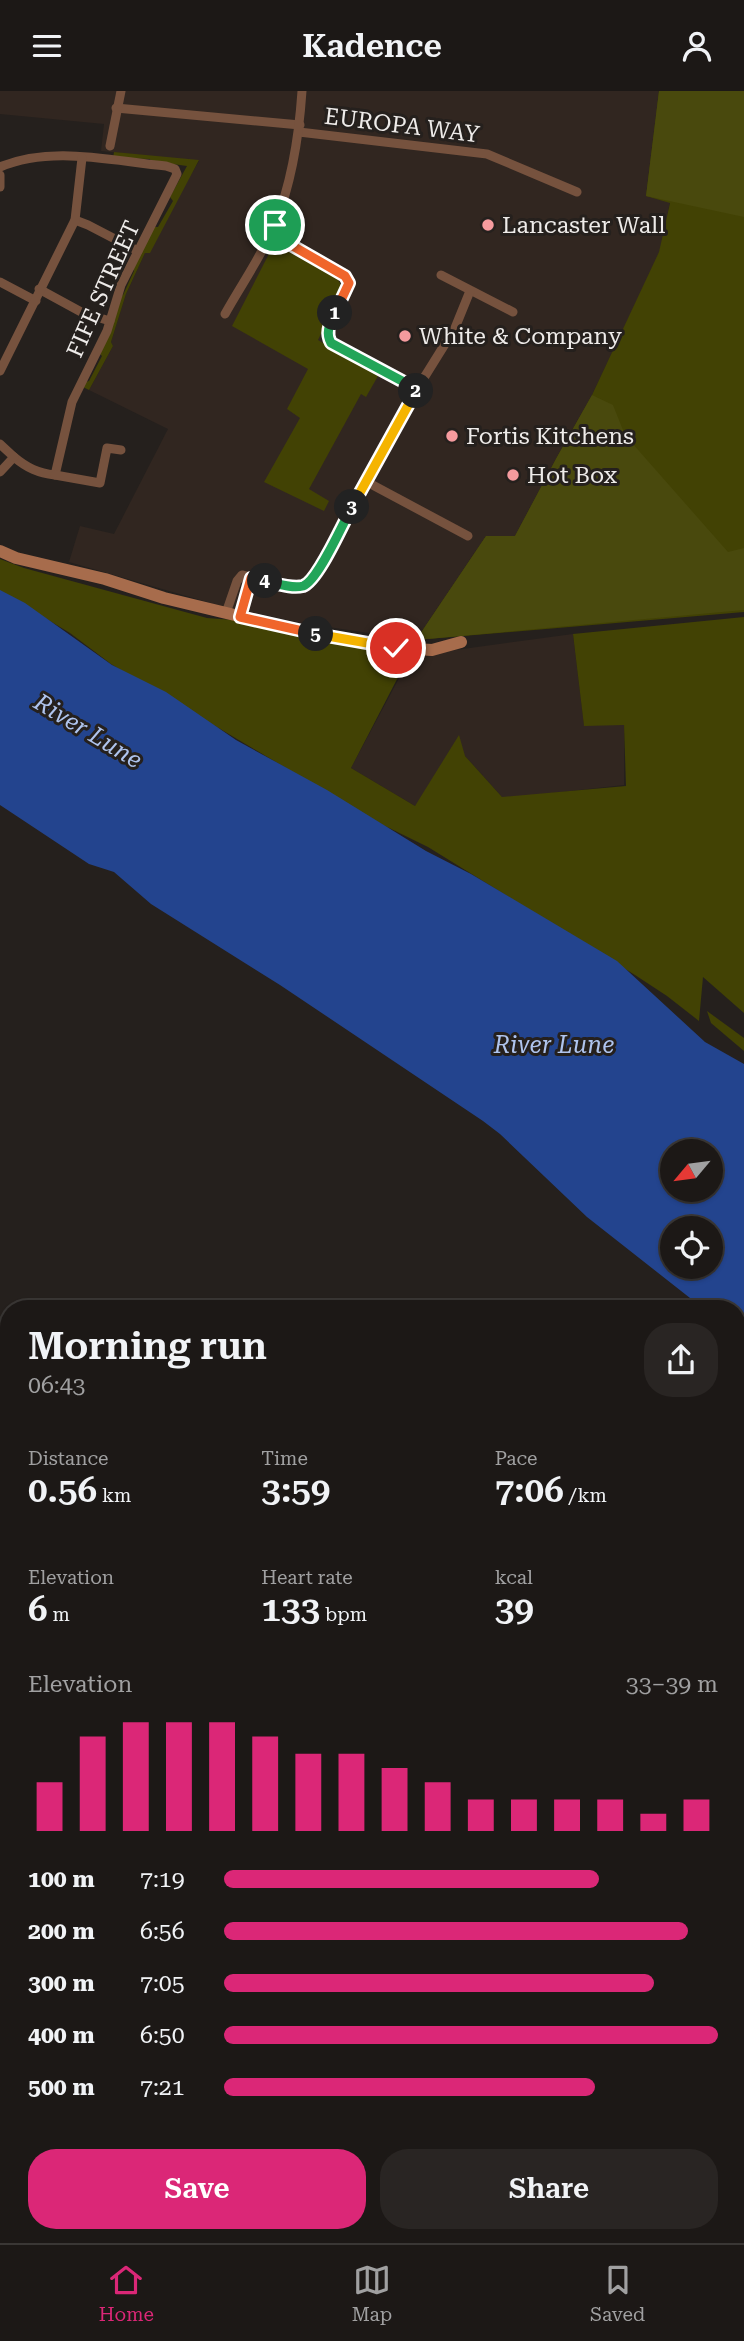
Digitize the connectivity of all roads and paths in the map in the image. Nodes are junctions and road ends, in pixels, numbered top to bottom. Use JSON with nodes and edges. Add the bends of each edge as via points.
{"nodes":[{"id":1,"x":121,"y":91,"type":"edge"},
{"id":2,"x":302,"y":91,"type":"edge"},
{"id":3,"x":116,"y":108,"type":"junction"},
{"id":4,"x":299,"y":128,"type":"junction"},
{"id":5,"x":110,"y":146,"type":"dead end"},
{"id":6,"x":82,"y":158,"type":"junction"},
{"id":7,"x":0,"y":167,"type":"edge"},
{"id":8,"x":0,"y":176,"type":"edge"},
{"id":9,"x":0,"y":187,"type":"edge"},
{"id":10,"x":577,"y":192,"type":"dead end"},
{"id":11,"x":75,"y":220,"type":"junction"},
{"id":12,"x":275,"y":225,"type":"junction"},
{"id":13,"x":138,"y":251,"type":"junction"},
{"id":14,"x":441,"y":275,"type":"dead end"},
{"id":15,"x":0,"y":282,"type":"edge"},
{"id":16,"x":39,"y":289,"type":"junction"},
{"id":17,"x":470,"y":291,"type":"junction"},
{"id":18,"x":36,"y":301,"type":"junction"},
{"id":19,"x":513,"y":312,"type":"dead end"},
{"id":20,"x":225,"y":314,"type":"dead end"},
{"id":21,"x":110,"y":321,"type":"junction"},
{"id":22,"x":0,"y":371,"type":"edge"},
{"id":23,"x":417,"y":389,"type":"junction"},
{"id":24,"x":0,"y":444,"type":"edge"},
{"id":25,"x":121,"y":450,"type":"dead end"},
{"id":26,"x":14,"y":457,"type":"junction"},
{"id":27,"x":0,"y":472,"type":"edge"},
{"id":28,"x":55,"y":475,"type":"junction"},
{"id":29,"x":367,"y":482,"type":"junction"},
{"id":30,"x":468,"y":536,"type":"dead end"},
{"id":31,"x":0,"y":551,"type":"edge"},
{"id":32,"x":251,"y":578,"type":"junction"},
{"id":33,"x":226,"y":613,"type":"junction"},
{"id":34,"x":240,"y":617,"type":"junction"},
{"id":35,"x":461,"y":642,"type":"dead end"}],
"edges":[{"from":1,"to":3,"type":"street"},
{"from":2,"to":4,"type":"street"},
{"from":3,"to":4,"type":"street","name":"EUROPA WAY"},
{"from":3,"to":5,"type":"street"},
{"from":4,"to":10,"type":"street","name":"EUROPA WAY","via":[[487,154]]},
{"from":4,"to":12,"type":"street"},
{"from":6,"to":7,"type":"street","name":"FIFE STREET","via":[[42,156]]},
{"from":6,"to":11,"type":"street"},
{"from":6,"to":13,"type":"street","name":"FIFE STREET","via":[[166,166],[176,171],[174,184]]},
{"from":8,"to":9,"type":"street"},
{"from":11,"to":13,"type":"street"},
{"from":11,"to":16,"type":"street"},
{"from":12,"to":20,"type":"street"},
{"from":12,"to":23,"type":"street","via":[[277,237],[340,271],[349,283],[328,325],[331,343]]},
{"from":13,"to":21,"type":"street","name":"FIFE STREET"},
{"from":14,"to":17,"type":"street"},
{"from":15,"to":18,"type":"street"},
{"from":16,"to":18,"type":"street"},
{"from":16,"to":21,"type":"street","via":[[83,313]]},
{"from":17,"to":19,"type":"street"},
{"from":17,"to":23,"type":"street","via":[[454,328]]},
{"from":18,"to":22,"type":"street"},
{"from":21,"to":28,"type":"street","name":"FIFE STREET","via":[[72,402]]},
{"from":23,"to":29,"type":"street"},
{"from":24,"to":26,"type":"street"},
{"from":25,"to":28,"type":"street","via":[[107,448],[100,483]]},
{"from":26,"to":27,"type":"street"},
{"from":26,"to":28,"type":"street","via":[[39,473]]},
{"from":29,"to":30,"type":"street"},
{"from":29,"to":32,"type":"street","via":[[315,576],[305,585],[292,587]]},
{"from":31,"to":33,"type":"street"},
{"from":32,"to":33,"type":"street","via":[[242,575],[237,581]]},
{"from":32,"to":34,"type":"street"},
{"from":33,"to":34,"type":"street"},
{"from":34,"to":35,"type":"street","via":[[396,648],[432,650]]}]}
